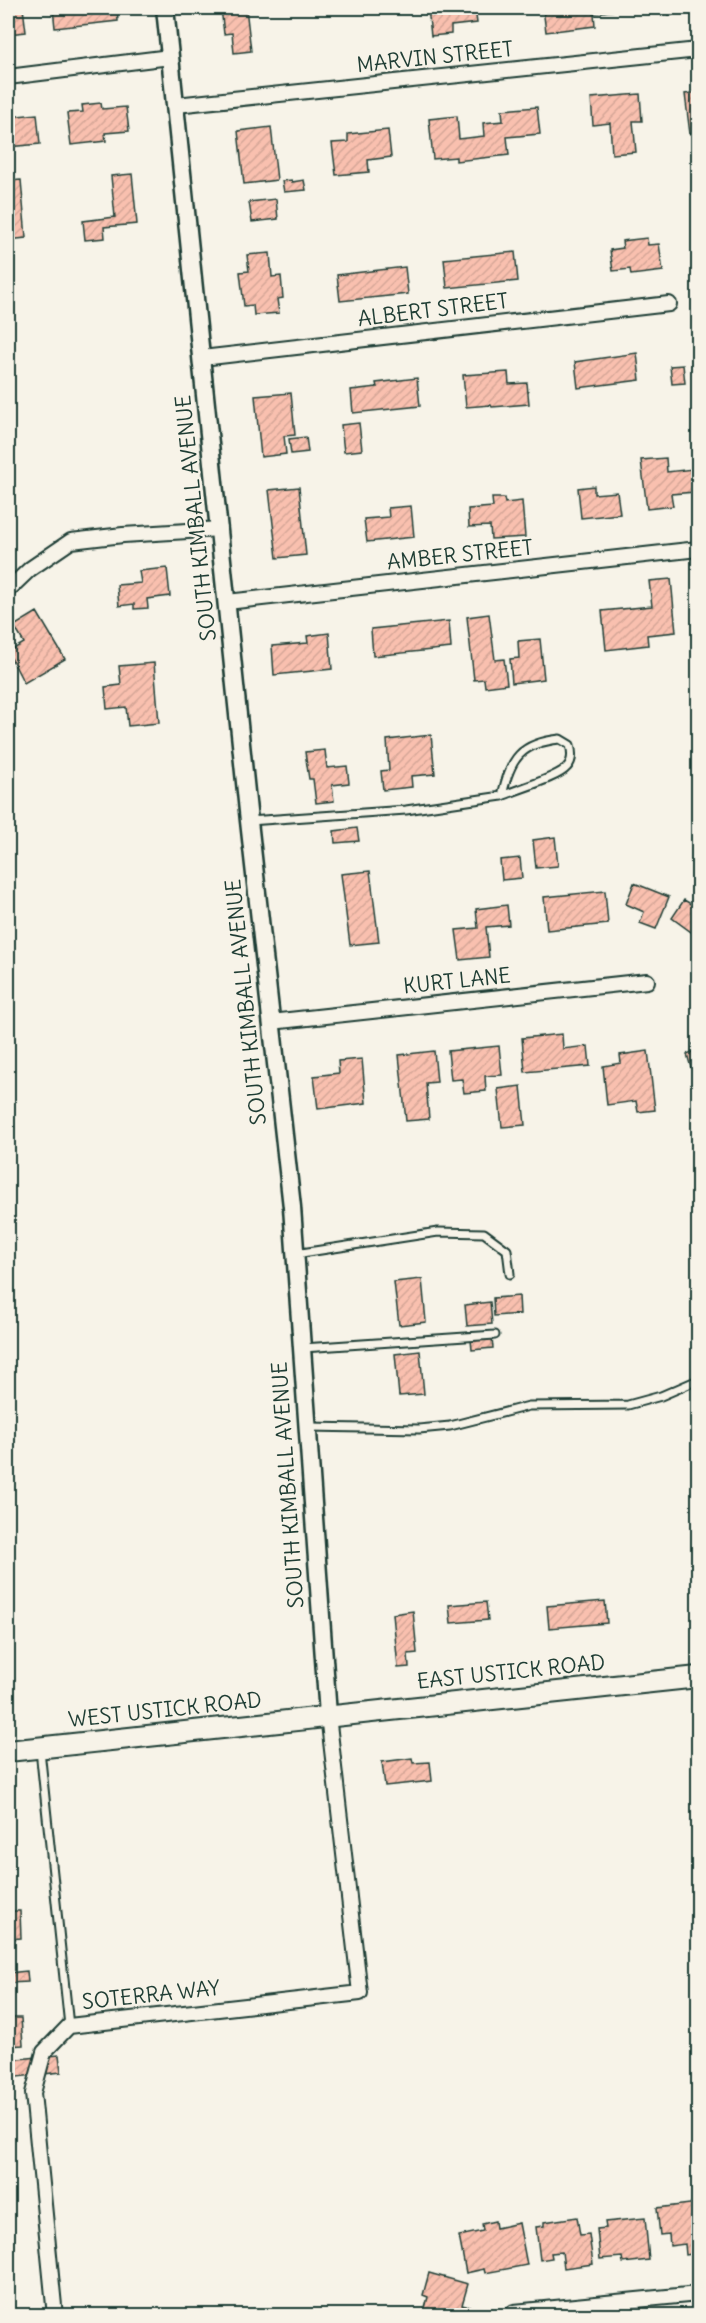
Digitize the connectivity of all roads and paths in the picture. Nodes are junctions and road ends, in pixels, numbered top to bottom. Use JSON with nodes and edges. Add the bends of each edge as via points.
{"nodes":[{"id":1,"x":165,"y":8,"type":"edge"},
{"id":2,"x":699,"y":50,"type":"edge"},
{"id":3,"x":170,"y":57,"type":"junction"},
{"id":4,"x":8,"y":77,"type":"edge"},
{"id":5,"x":176,"y":105,"type":"junction"},
{"id":6,"x":669,"y":304,"type":"dead end"},
{"id":7,"x":202,"y":358,"type":"junction"},
{"id":8,"x":220,"y":529,"type":"junction"},
{"id":9,"x":699,"y":549,"type":"edge"},
{"id":10,"x":8,"y":590,"type":"edge"},
{"id":11,"x":226,"y":602,"type":"junction"},
{"id":12,"x":502,"y":796,"type":"junction"},
{"id":13,"x":249,"y":821,"type":"junction"},
{"id":14,"x":647,"y":981,"type":"dead end"},
{"id":15,"x":271,"y":1022,"type":"junction"},
{"id":16,"x":295,"y":1254,"type":"junction"},
{"id":17,"x":510,"y":1274,"type":"dead end"},
{"id":18,"x":495,"y":1335,"type":"dead end"},
{"id":19,"x":301,"y":1348,"type":"junction"},
{"id":20,"x":699,"y":1380,"type":"edge"},
{"id":21,"x":307,"y":1427,"type":"junction"},
{"id":22,"x":699,"y":1677,"type":"edge"},
{"id":23,"x":328,"y":1715,"type":"junction"},
{"id":24,"x":40,"y":1748,"type":"junction"},
{"id":25,"x":8,"y":1751,"type":"edge"},
{"id":26,"x":360,"y":1993,"type":"joint"},
{"id":27,"x":69,"y":2026,"type":"junction"},
{"id":28,"x":699,"y":2294,"type":"edge"},
{"id":29,"x":514,"y":2314,"type":"edge"},
{"id":30,"x":55,"y":2316,"type":"edge"}],
"edges":[{"from":1,"to":3,"type":"street","name":"SOUTH KIMBALL AVENUE"},
{"from":2,"to":5,"type":"street","name":"MARVIN STREET"},
{"from":3,"to":4,"type":"street"},
{"from":3,"to":5,"type":"street","name":"SOUTH KIMBALL AVENUE"},
{"from":5,"to":7,"type":"street","name":"SOUTH KIMBALL AVENUE"},
{"from":6,"to":7,"type":"street","name":"ALBERT STREET"},
{"from":7,"to":8,"type":"street","name":"SOUTH KIMBALL AVENUE"},
{"from":8,"to":10,"type":"street","via":[[71,541],[30,569]]},
{"from":8,"to":11,"type":"street","name":"SOUTH KIMBALL AVENUE"},
{"from":9,"to":11,"type":"street","name":"AMBER STREET"},
{"from":11,"to":13,"type":"street","name":"SOUTH KIMBALL AVENUE"},
{"from":12,"to":12,"type":"lane","via":[[506,776],[522,750],[541,741],[560,739],[570,745],[568,767],[553,777]]},
{"from":12,"to":13,"type":"lane","via":[[406,810]]},
{"from":13,"to":15,"type":"street","name":"SOUTH KIMBALL AVENUE"},
{"from":14,"to":15,"type":"street","name":"KURT LANE"},
{"from":15,"to":16,"type":"street","name":"SOUTH KIMBALL AVENUE"},
{"from":16,"to":17,"type":"lane","via":[[438,1232],[484,1233],[507,1250]]},
{"from":16,"to":19,"type":"street","name":"SOUTH KIMBALL AVENUE"},
{"from":18,"to":19,"type":"lane"},
{"from":19,"to":21,"type":"street","name":"SOUTH KIMBALL AVENUE"},
{"from":20,"to":21,"type":"lane","via":[[628,1404],[529,1406],[419,1430]]},
{"from":21,"to":23,"type":"street","name":"SOUTH KIMBALL AVENUE"},
{"from":22,"to":23,"type":"main road","name":"EAST USTICK ROAD"},
{"from":23,"to":24,"type":"main road","name":"WEST USTICK ROAD"},
{"from":23,"to":26,"type":"street","name":"SOUTH KIMBALL AVENUE"},
{"from":24,"to":25,"type":"main road","name":"WEST USTICK ROAD"},
{"from":24,"to":27,"type":"lane"},
{"from":26,"to":27,"type":"street","name":"SOTERRA WAY"},
{"from":27,"to":30,"type":"street","name":"SOTERRA WAY","via":[[44,2052],[33,2093]]},
{"from":28,"to":29,"type":"street"}]}
